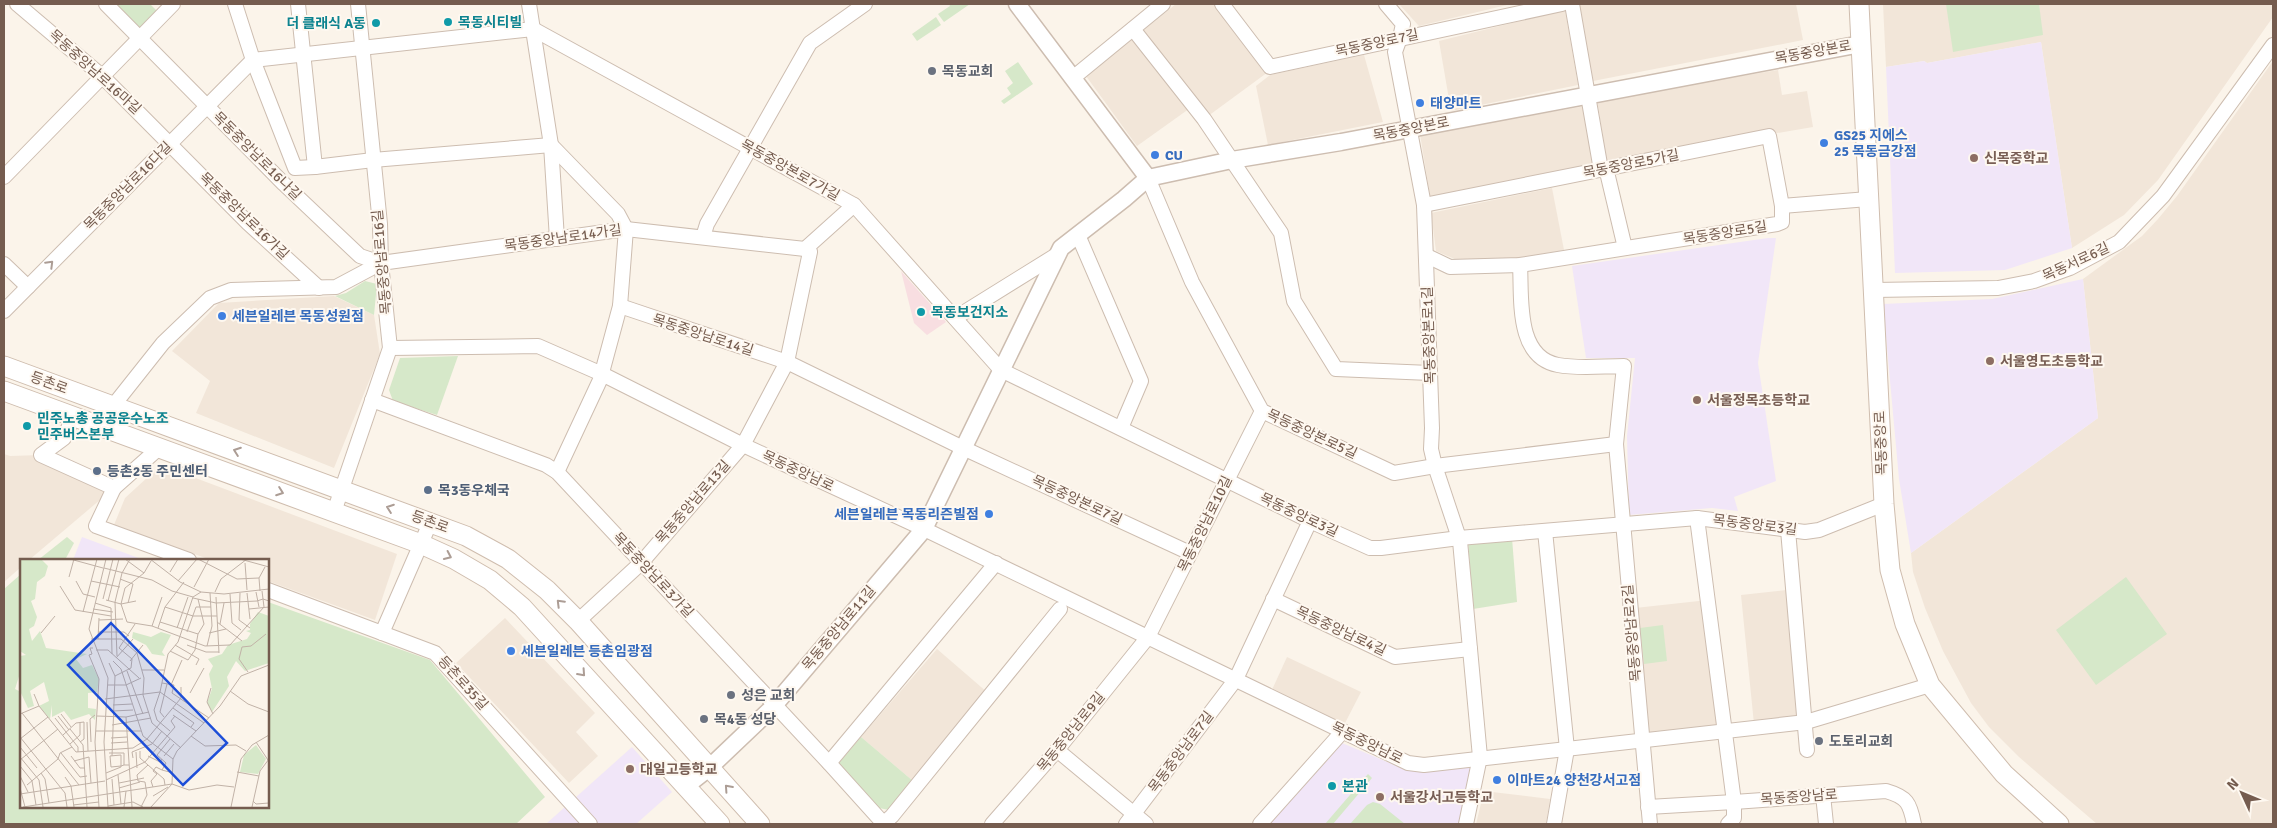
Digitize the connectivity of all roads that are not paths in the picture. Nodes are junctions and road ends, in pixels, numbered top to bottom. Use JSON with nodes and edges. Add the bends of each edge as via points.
{"nodes":[{"id":1,"x":17,"y":4,"type":"edge"},
{"id":2,"x":106,"y":4,"type":"edge"},
{"id":3,"x":174,"y":4,"type":"edge"},
{"id":4,"x":235,"y":4,"type":"edge"},
{"id":5,"x":298,"y":4,"type":"edge"},
{"id":6,"x":358,"y":4,"type":"edge"},
{"id":7,"x":529,"y":4,"type":"edge"},
{"id":8,"x":865,"y":4,"type":"edge"},
{"id":9,"x":1017,"y":4,"type":"edge"},
{"id":10,"x":1163,"y":4,"type":"edge"},
{"id":11,"x":1222,"y":4,"type":"edge"},
{"id":12,"x":1386,"y":4,"type":"edge"},
{"id":13,"x":1562,"y":4,"type":"edge"},
{"id":14,"x":1572,"y":4,"type":"edge"},
{"id":15,"x":1859,"y":4,"type":"edge"},
{"id":16,"x":533,"y":29,"type":"junction"},
{"id":17,"x":1133,"y":29,"type":"junction"},
{"id":18,"x":140,"y":38,"type":"junction"},
{"id":19,"x":1400,"y":38,"type":"junction"},
{"id":20,"x":1861,"y":44,"type":"junction"},
{"id":21,"x":2273,"y":45,"type":"edge"},
{"id":22,"x":361,"y":48,"type":"junction"},
{"id":23,"x":304,"y":55,"type":"junction"},
{"id":24,"x":253,"y":60,"type":"junction"},
{"id":25,"x":102,"y":76,"type":"junction"},
{"id":26,"x":1074,"y":77,"type":"junction"},
{"id":27,"x":1588,"y":95,"type":"junction"},
{"id":28,"x":207,"y":106,"type":"junction"},
{"id":29,"x":1410,"y":129,"type":"junction"},
{"id":30,"x":171,"y":143,"type":"junction"},
{"id":31,"x":551,"y":145,"type":"junction"},
{"id":32,"x":751,"y":148,"type":"junction"},
{"id":33,"x":373,"y":160,"type":"junction"},
{"id":34,"x":1232,"y":160,"type":"junction"},
{"id":35,"x":315,"y":167,"type":"junction"},
{"id":36,"x":1603,"y":169,"type":"junction"},
{"id":37,"x":4,"y":177,"type":"edge"},
{"id":38,"x":1148,"y":178,"type":"junction"},
{"id":39,"x":1868,"y":199,"type":"junction"},
{"id":40,"x":854,"y":205,"type":"junction"},
{"id":41,"x":1424,"y":205,"type":"junction"},
{"id":42,"x":1782,"y":206,"type":"junction"},
{"id":43,"x":626,"y":229,"type":"junction"},
{"id":44,"x":1078,"y":235,"type":"junction"},
{"id":45,"x":703,"y":238,"type":"junction"},
{"id":46,"x":557,"y":239,"type":"junction"},
{"id":47,"x":805,"y":248,"type":"junction"},
{"id":48,"x":1625,"y":248,"type":"junction"},
{"id":49,"x":1058,"y":254,"type":"junction"},
{"id":50,"x":1427,"y":256,"type":"junction"},
{"id":51,"x":381,"y":263,"type":"junction"},
{"id":52,"x":4,"y":264,"type":"edge"},
{"id":53,"x":1520,"y":265,"type":"junction"},
{"id":54,"x":28,"y":287,"type":"junction"},
{"id":55,"x":319,"y":288,"type":"junction"},
{"id":56,"x":1874,"y":290,"type":"junction"},
{"id":57,"x":620,"y":306,"type":"junction"},
{"id":58,"x":4,"y":311,"type":"edge"},
{"id":59,"x":955,"y":318,"type":"junction"},
{"id":60,"x":390,"y":348,"type":"junction"},
{"id":61,"x":787,"y":362,"type":"junction"},
{"id":62,"x":4,"y":366,"type":"edge"},
{"id":63,"x":1001,"y":370,"type":"junction"},
{"id":64,"x":1430,"y":373,"type":"junction"},
{"id":65,"x":602,"y":374,"type":"junction"},
{"id":66,"x":4,"y":391,"type":"edge"},
{"id":67,"x":372,"y":400,"type":"junction"},
{"id":68,"x":113,"y":406,"type":"junction"},
{"id":69,"x":1262,"y":411,"type":"junction"},
{"id":70,"x":73,"y":416,"type":"junction"},
{"id":71,"x":1121,"y":428,"type":"junction"},
{"id":72,"x":1616,"y":444,"type":"junction"},
{"id":73,"x":742,"y":445,"type":"junction"},
{"id":74,"x":159,"y":448,"type":"junction"},
{"id":75,"x":963,"y":448,"type":"junction"},
{"id":76,"x":1435,"y":466,"type":"junction"},
{"id":77,"x":557,"y":472,"type":"junction"},
{"id":78,"x":1226,"y":480,"type":"junction"},
{"id":79,"x":114,"y":488,"type":"junction"},
{"id":80,"x":342,"y":490,"type":"junction"},
{"id":81,"x":1884,"y":504,"type":"junction"},
{"id":82,"x":334,"y":512,"type":"junction"},
{"id":83,"x":1697,"y":518,"type":"junction"},
{"id":84,"x":1310,"y":521,"type":"junction"},
{"id":85,"x":430,"y":522,"type":"junction"},
{"id":86,"x":1622,"y":526,"type":"junction"},
{"id":87,"x":924,"y":529,"type":"junction"},
{"id":88,"x":1788,"y":530,"type":"junction"},
{"id":89,"x":1545,"y":531,"type":"junction"},
{"id":90,"x":1459,"y":538,"type":"junction"},
{"id":91,"x":421,"y":544,"type":"junction"},
{"id":92,"x":1190,"y":553,"type":"junction"},
{"id":93,"x":186,"y":559,"type":"edge"},
{"id":94,"x":641,"y":563,"type":"junction"},
{"id":95,"x":996,"y":564,"type":"junction"},
{"id":96,"x":269,"y":590,"type":"edge"},
{"id":97,"x":1274,"y":599,"type":"junction"},
{"id":98,"x":1060,"y":609,"type":"dead end"},
{"id":99,"x":578,"y":621,"type":"junction"},
{"id":100,"x":382,"y":633,"type":"junction"},
{"id":101,"x":1148,"y":637,"type":"junction"},
{"id":102,"x":1470,"y":649,"type":"junction"},
{"id":103,"x":1236,"y":679,"type":"junction"},
{"id":104,"x":1930,"y":685,"type":"junction"},
{"id":105,"x":775,"y":704,"type":"junction"},
{"id":106,"x":1806,"y":722,"type":"junction"},
{"id":107,"x":1343,"y":731,"type":"junction"},
{"id":108,"x":1726,"y":731,"type":"junction"},
{"id":109,"x":1642,"y":741,"type":"junction"},
{"id":110,"x":1567,"y":749,"type":"junction"},
{"id":111,"x":1057,"y":750,"type":"junction"},
{"id":112,"x":1807,"y":750,"type":"dead end"},
{"id":113,"x":1480,"y":758,"type":"junction"},
{"id":114,"x":829,"y":763,"type":"junction"},
{"id":115,"x":709,"y":768,"type":"junction"},
{"id":116,"x":686,"y":786,"type":"junction"},
{"id":117,"x":1823,"y":795,"type":"junction"},
{"id":118,"x":1734,"y":802,"type":"junction"},
{"id":119,"x":1648,"y":807,"type":"junction"},
{"id":120,"x":1130,"y":819,"type":"edge"},
{"id":121,"x":2052,"y":822,"type":"edge"},
{"id":122,"x":590,"y":824,"type":"edge"},
{"id":123,"x":720,"y":824,"type":"edge"},
{"id":124,"x":760,"y":824,"type":"edge"},
{"id":125,"x":883,"y":824,"type":"edge"},
{"id":126,"x":992,"y":824,"type":"edge"},
{"id":127,"x":1146,"y":824,"type":"edge"},
{"id":128,"x":1260,"y":824,"type":"edge"},
{"id":129,"x":1466,"y":824,"type":"edge"},
{"id":130,"x":1554,"y":824,"type":"edge"},
{"id":131,"x":1650,"y":824,"type":"edge"},
{"id":132,"x":1728,"y":824,"type":"edge"},
{"id":133,"x":1826,"y":824,"type":"edge"},
{"id":134,"x":1914,"y":824,"type":"edge"}],
"edges":[{"from":1,"to":25,"type":"street","name":"목동중앙남로16마길"},
{"from":2,"to":18,"type":"street","name":"목동중앙남로16나길"},
{"from":3,"to":18,"type":"street"},
{"from":4,"to":24,"type":"street"},
{"from":5,"to":23,"type":"street"},
{"from":6,"to":22,"type":"street","name":"목동중앙남로16길"},
{"from":7,"to":16,"type":"street"},
{"from":8,"to":32,"type":"street","via":[[810,43]]},
{"from":9,"to":26,"type":"street"},
{"from":10,"to":17,"type":"street"},
{"from":11,"to":19,"type":"street","name":"목동중앙로7길","via":[[1270,66]]},
{"from":12,"to":19,"type":"street","name":"목동중앙본로1길","via":[[1403,24]]},
{"from":13,"to":19,"type":"street","name":"목동중앙로7길"},
{"from":14,"to":27,"type":"street"},
{"from":15,"to":20,"type":"main road","name":"목동중앙로"},
{"from":16,"to":22,"type":"street"},
{"from":16,"to":31,"type":"street"},
{"from":16,"to":32,"type":"street","name":"목동중앙본로7가길"},
{"from":17,"to":26,"type":"street"},
{"from":17,"to":34,"type":"street"},
{"from":18,"to":25,"type":"street"},
{"from":18,"to":28,"type":"street","name":"목동중앙남로16나길"},
{"from":19,"to":29,"type":"street","name":"목동중앙본로1길","via":[[1395,52]]},
{"from":20,"to":27,"type":"street","name":"목동중앙본로"},
{"from":20,"to":39,"type":"main road","name":"목동중앙로"},
{"from":21,"to":56,"type":"street","name":"목동서로6길","via":[[2163,196],[2119,242],[2070,268],[2034,281],[1998,288]]},
{"from":22,"to":23,"type":"street"},
{"from":22,"to":33,"type":"street","name":"목동중앙남로16길"},
{"from":23,"to":24,"type":"street"},
{"from":23,"to":35,"type":"street"},
{"from":24,"to":28,"type":"street","name":"목동중앙남로16다길"},
{"from":24,"to":35,"type":"street","via":[[295,168]]},
{"from":25,"to":30,"type":"street","name":"목동중앙남로16마길"},
{"from":25,"to":37,"type":"street"},
{"from":26,"to":38,"type":"street"},
{"from":27,"to":29,"type":"street","name":"목동중앙본로"},
{"from":27,"to":36,"type":"street"},
{"from":28,"to":30,"type":"street","name":"목동중앙남로16다길"},
{"from":28,"to":51,"type":"street","name":"목동중앙남로16나길","via":[[360,256]]},
{"from":29,"to":34,"type":"street","name":"목동중앙본로"},
{"from":29,"to":41,"type":"street","name":"목동중앙본로1길"},
{"from":54,"to":30,"type":"street","name":"목동중앙남로16다길","one_way":true},
{"from":30,"to":55,"type":"street","name":"목동중앙남로16가길","via":[[248,223]]},
{"from":31,"to":33,"type":"street"},
{"from":31,"to":43,"type":"street","via":[[618,214]]},
{"from":31,"to":46,"type":"street"},
{"from":32,"to":40,"type":"street","name":"목동중앙본로7가길"},
{"from":32,"to":45,"type":"street","via":[[707,224]]},
{"from":33,"to":35,"type":"street"},
{"from":33,"to":51,"type":"street","name":"목동중앙남로16길"},
{"from":34,"to":38,"type":"street","name":"목동중앙본로"},
{"from":34,"to":64,"type":"street","via":[[1281,233],[1294,301],[1336,369]]},
{"from":36,"to":41,"type":"street","name":"목동중앙로5가길"},
{"from":36,"to":42,"type":"street","name":"목동중앙로5가길","via":[[1769,136]]},
{"from":36,"to":48,"type":"street"},
{"from":38,"to":44,"type":"street"},
{"from":38,"to":69,"type":"street","name":"목동중앙본로5길","via":[[1192,282]]},
{"from":39,"to":42,"type":"street"},
{"from":39,"to":56,"type":"main road","name":"목동중앙로"},
{"from":40,"to":47,"type":"street"},
{"from":40,"to":59,"type":"street","name":"목동중앙본로7가길"},
{"from":41,"to":50,"type":"street","name":"목동중앙본로1길"},
{"from":42,"to":48,"type":"street","name":"목동중앙로5길","via":[[1782,222],[1777,224]]},
{"from":43,"to":45,"type":"street","name":"목동중앙남로14가길"},
{"from":43,"to":46,"type":"street","name":"목동중앙남로14가길"},
{"from":43,"to":57,"type":"street"},
{"from":44,"to":49,"type":"street"},
{"from":44,"to":71,"type":"street","via":[[1141,381]]},
{"from":45,"to":47,"type":"street","name":"목동중앙남로14가길"},
{"from":46,"to":51,"type":"street","name":"목동중앙남로14가길"},
{"from":47,"to":61,"type":"street","via":[[810,252]]},
{"from":48,"to":53,"type":"street","name":"목동중앙로5길"},
{"from":49,"to":59,"type":"street"},
{"from":49,"to":63,"type":"street"},
{"from":50,"to":53,"type":"street","name":"목동중앙로5길","via":[[1450,267]]},
{"from":50,"to":64,"type":"street","name":"목동중앙본로1길"},
{"from":51,"to":55,"type":"street","via":[[336,288]]},
{"from":51,"to":60,"type":"street","name":"목동중앙남로16길"},
{"from":52,"to":54,"type":"street"},
{"from":53,"to":72,"type":"street","via":[[1524,329],[1538,354],[1558,365],[1624,366]]},
{"from":54,"to":58,"type":"street","name":"목동중앙남로16다길"},
{"from":55,"to":68,"type":"street","via":[[231,290],[210,298],[163,343]]},
{"from":56,"to":81,"type":"main road","name":"목동중앙로"},
{"from":57,"to":61,"type":"street","name":"목동중앙남로14길"},
{"from":57,"to":65,"type":"street"},
{"from":59,"to":63,"type":"street","name":"목동중앙본로7가길"},
{"from":60,"to":65,"type":"street","name":"목동중앙남로","via":[[538,346]]},
{"from":60,"to":67,"type":"street","name":"목동중앙남로16길"},
{"from":61,"to":73,"type":"street"},
{"from":61,"to":75,"type":"street","name":"목동중앙본로7길"},
{"from":62,"to":68,"type":"main road","name":"등촌로"},
{"from":63,"to":71,"type":"street","name":"목동중앙로3길"},
{"from":63,"to":75,"type":"street"},
{"from":64,"to":76,"type":"street","name":"목동중앙본로1길","via":[[1431,449]]},
{"from":65,"to":73,"type":"street","name":"목동중앙남로"},
{"from":65,"to":77,"type":"street"},
{"from":66,"to":70,"type":"main road","name":"등촌로"},
{"from":67,"to":77,"type":"street","name":"목동중앙남로3가길","via":[[546,465]]},
{"from":67,"to":80,"type":"street","name":"목동중앙남로16길"},
{"from":80,"to":68,"type":"main road","name":"등촌로","one_way":true},
{"from":69,"to":76,"type":"street","name":"목동중앙본로5길","via":[[1394,473]]},
{"from":69,"to":78,"type":"street","name":"목동중앙남로10길"},
{"from":70,"to":74,"type":"main road","name":"등촌로"},
{"from":70,"to":79,"type":"street","via":[[64,438],[41,454]]},
{"from":71,"to":78,"type":"street","name":"목동중앙로3길"},
{"from":72,"to":76,"type":"street","name":"목동중앙본로5길"},
{"from":72,"to":86,"type":"street"},
{"from":73,"to":87,"type":"street","name":"목동중앙남로"},
{"from":73,"to":94,"type":"street","name":"목동중앙남로13길"},
{"from":74,"to":79,"type":"street"},
{"from":74,"to":82,"type":"main road","name":"등촌로","one_way":true},
{"from":75,"to":87,"type":"street"},
{"from":75,"to":92,"type":"street","name":"목동중앙본로7길"},
{"from":76,"to":90,"type":"street","name":"목동중앙본로1길"},
{"from":77,"to":94,"type":"street","name":"목동중앙남로3가길"},
{"from":78,"to":84,"type":"street","name":"목동중앙로3길"},
{"from":78,"to":92,"type":"street","name":"목동중앙남로10길"},
{"from":79,"to":93,"type":"street","via":[[96,526]]},
{"from":80,"to":82,"type":"street","name":"목동중앙남로16길"},
{"from":85,"to":80,"type":"main road","name":"등촌로","one_way":true},
{"from":81,"to":88,"type":"street","name":"목동중앙로3길","via":[[1819,530]]},
{"from":81,"to":104,"type":"main road","name":"목동중앙로","via":[[1890,570],[1905,624]]},
{"from":82,"to":91,"type":"main road","name":"등촌로"},
{"from":83,"to":86,"type":"street","name":"목동중앙로3길"},
{"from":83,"to":88,"type":"street","name":"목동중앙로3길"},
{"from":83,"to":108,"type":"street"},
{"from":84,"to":90,"type":"street","name":"목동중앙로3길","via":[[1370,548]]},
{"from":84,"to":97,"type":"street"},
{"from":85,"to":91,"type":"street"},
{"from":99,"to":85,"type":"main road","name":"등촌로","one_way":true,"via":[[547,590],[508,559],[466,536]]},
{"from":86,"to":89,"type":"street","name":"목동중앙로3길"},
{"from":86,"to":109,"type":"street","name":"목동중앙남로2길"},
{"from":87,"to":95,"type":"street","name":"목동중앙남로"},
{"from":87,"to":105,"type":"street","name":"목동중앙남로11길"},
{"from":88,"to":106,"type":"street"},
{"from":89,"to":90,"type":"street","name":"목동중앙로3길"},
{"from":89,"to":110,"type":"street"},
{"from":90,"to":102,"type":"street"},
{"from":91,"to":100,"type":"street"},
{"from":91,"to":116,"type":"main road","name":"등촌로","one_way":true,"via":[[490,580],[522,607]]},
{"from":92,"to":101,"type":"street","name":"목동중앙남로10길"},
{"from":94,"to":99,"type":"street","name":"목동중앙남로13길"},
{"from":94,"to":105,"type":"street","name":"목동중앙남로3가길"},
{"from":95,"to":101,"type":"street","name":"목동중앙남로"},
{"from":95,"to":114,"type":"street"},
{"from":96,"to":100,"type":"street","name":"등촌로35길"},
{"from":97,"to":102,"type":"street","name":"목동중앙남로4길","via":[[1395,657]]},
{"from":97,"to":103,"type":"street"},
{"from":98,"to":125,"type":"street"},
{"from":99,"to":115,"type":"main road","name":"등촌로"},
{"from":100,"to":122,"type":"street","name":"등촌로35길","via":[[436,653]]},
{"from":101,"to":103,"type":"street","name":"목동중앙남로"},
{"from":101,"to":111,"type":"street","name":"목동중앙남로9길"},
{"from":102,"to":113,"type":"street"},
{"from":103,"to":107,"type":"street","name":"목동중앙남로"},
{"from":103,"to":120,"type":"street","name":"목동중앙남로7길"},
{"from":104,"to":106,"type":"street","name":"목동중앙남로"},
{"from":104,"to":121,"type":"main road","name":"목동중앙로","via":[[2004,774]]},
{"from":105,"to":114,"type":"street","name":"목동중앙남로3가길"},
{"from":105,"to":115,"type":"street","name":"목동중앙남로11길"},
{"from":106,"to":108,"type":"street","name":"목동중앙남로"},
{"from":106,"to":112,"type":"street"},
{"from":107,"to":113,"type":"street","name":"목동중앙남로","via":[[1408,763],[1424,765]]},
{"from":107,"to":128,"type":"street"},
{"from":108,"to":109,"type":"street","name":"목동중앙남로"},
{"from":108,"to":118,"type":"street"},
{"from":109,"to":110,"type":"street","name":"목동중앙남로"},
{"from":109,"to":119,"type":"street","name":"목동중앙남로2길"},
{"from":110,"to":113,"type":"street","name":"목동중앙남로"},
{"from":110,"to":130,"type":"street"},
{"from":111,"to":120,"type":"street"},
{"from":111,"to":126,"type":"street","name":"목동중앙남로9길"},
{"from":113,"to":129,"type":"street"},
{"from":114,"to":125,"type":"street","name":"목동중앙남로3가길"},
{"from":115,"to":116,"type":"street","name":"목동중앙남로11길"},
{"from":124,"to":115,"type":"main road","name":"등촌로","one_way":true},
{"from":116,"to":123,"type":"main road","name":"등촌로"},
{"from":117,"to":118,"type":"street","name":"목동중앙남로"},
{"from":117,"to":133,"type":"street"},
{"from":117,"to":134,"type":"street","name":"목동중앙남로","via":[[1886,791],[1901,795],[1910,807]]},
{"from":118,"to":119,"type":"street","name":"목동중앙남로"},
{"from":118,"to":132,"type":"street","via":[[1734,818]]},
{"from":119,"to":131,"type":"street","name":"목동중앙남로2길"},
{"from":120,"to":127,"type":"street"}]}
